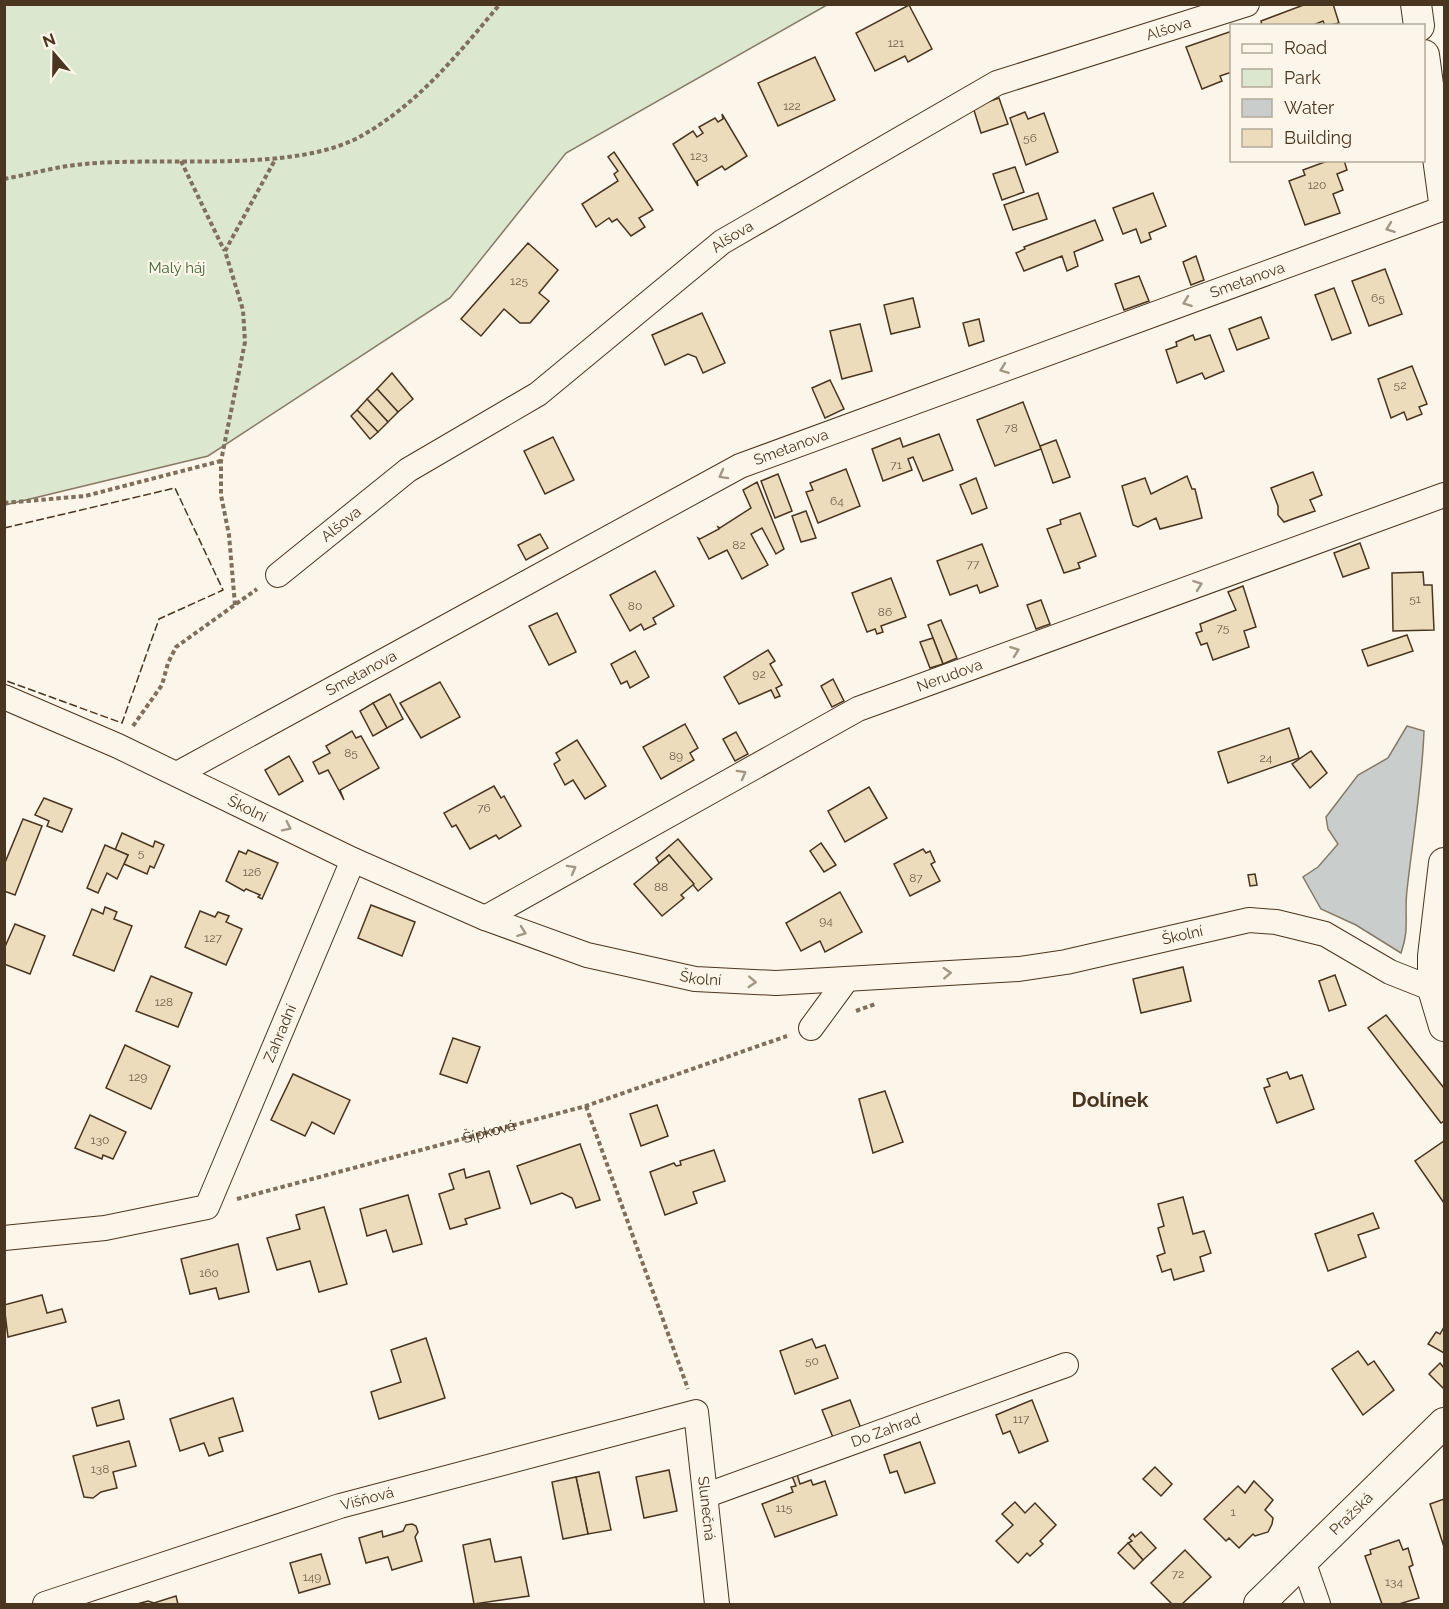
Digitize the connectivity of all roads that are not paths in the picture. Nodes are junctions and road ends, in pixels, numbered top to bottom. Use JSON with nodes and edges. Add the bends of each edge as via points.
{"nodes":[{"id":1,"x":1247,"y":4,"type":"edge"},
{"id":2,"x":1416,"y":4,"type":"edge"},
{"id":3,"x":1419,"y":24,"type":"edge"},
{"id":4,"x":1425,"y":62,"type":"edge"},
{"id":5,"x":1444,"y":202,"type":"edge"},
{"id":6,"x":1444,"y":208,"type":"edge"},
{"id":7,"x":1444,"y":495,"type":"edge"},
{"id":8,"x":278,"y":575,"type":"road end"},
{"id":9,"x":4,"y":697,"type":"edge"},
{"id":10,"x":177,"y":774,"type":"junction"},
{"id":11,"x":353,"y":860,"type":"junction"},
{"id":12,"x":1444,"y":863,"type":"edge"},
{"id":13,"x":485,"y":918,"type":"junction"},
{"id":14,"x":847,"y":979,"type":"junction"},
{"id":15,"x":1434,"y":989,"type":"junction"},
{"id":16,"x":1444,"y":1026,"type":"edge"},
{"id":17,"x":811,"y":1028,"type":"road end"},
{"id":18,"x":4,"y":1238,"type":"edge"},
{"id":19,"x":1066,"y":1365,"type":"dead end"},
{"id":20,"x":696,"y":1412,"type":"joint"},
{"id":21,"x":1444,"y":1424,"type":"edge"},
{"id":22,"x":707,"y":1495,"type":"junction"},
{"id":23,"x":1303,"y":1561,"type":"junction"},
{"id":24,"x":45,"y":1605,"type":"edge"},
{"id":25,"x":717,"y":1605,"type":"edge"},
{"id":26,"x":1259,"y":1605,"type":"edge"},
{"id":27,"x":1318,"y":1605,"type":"edge"}],
"edges":[{"from":1,"to":8,"type":"street","name":"Alšova","via":[[997,83],[722,242],[538,394],[408,470]]},
{"from":2,"to":3,"type":"street"},
{"from":4,"to":5,"type":"street"},
{"from":6,"to":10,"type":"street","name":"Smetanova","one_way":true,"via":[[740,466]]},
{"from":13,"to":7,"type":"street","name":"Nerudova","one_way":true,"via":[[858,709]]},
{"from":9,"to":10,"type":"street","name":"Školní"},
{"from":10,"to":11,"type":"street","name":"Školní","one_way":true},
{"from":11,"to":13,"type":"street","name":"Školní"},
{"from":11,"to":18,"type":"street","name":"Zahradní","via":[[207,1207],[105,1228]]},
{"from":12,"to":15,"type":"street","via":[[1435,921]]},
{"from":13,"to":14,"type":"street","name":"Školní","one_way":true,"via":[[587,955],[694,979],[776,983]]},
{"from":14,"to":15,"type":"street","name":"Školní","one_way":true,"via":[[1018,969],[1066,962],[1249,920],[1325,934],[1390,972]]},
{"from":14,"to":17,"type":"street"},
{"from":15,"to":16,"type":"street"},
{"from":19,"to":22,"type":"street","name":"Do Zahrad"},
{"from":20,"to":22,"type":"street","name":"Slunečná"},
{"from":20,"to":24,"type":"street","name":"Višňová","via":[[340,1506]]},
{"from":21,"to":23,"type":"street","name":"Pražská"},
{"from":22,"to":25,"type":"street","name":"Slunečná"},
{"from":23,"to":26,"type":"street","name":"Pražská"},
{"from":23,"to":27,"type":"street"}]}
